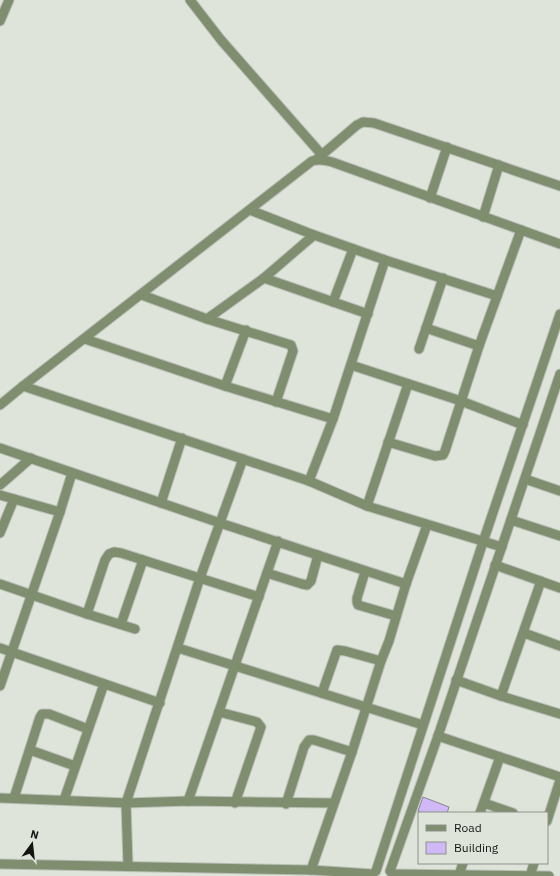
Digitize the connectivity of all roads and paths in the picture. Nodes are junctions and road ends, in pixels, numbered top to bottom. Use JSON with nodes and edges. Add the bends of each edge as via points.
{"nodes":[{"id":1,"x":9,"y":0,"type":"edge"},
{"id":2,"x":190,"y":0,"type":"edge"},
{"id":3,"x":1,"y":17,"type":"edge"},
{"id":4,"x":447,"y":147,"type":"junction"},
{"id":5,"x":320,"y":157,"type":"junction"},
{"id":6,"x":499,"y":165,"type":"junction"},
{"id":7,"x":560,"y":186,"type":"edge"},
{"id":8,"x":430,"y":198,"type":"junction"},
{"id":9,"x":250,"y":210,"type":"junction"},
{"id":10,"x":483,"y":217,"type":"junction"},
{"id":11,"x":521,"y":230,"type":"junction"},
{"id":12,"x":314,"y":235,"type":"junction"},
{"id":13,"x":560,"y":244,"type":"edge"},
{"id":14,"x":353,"y":248,"type":"junction"},
{"id":15,"x":385,"y":260,"type":"junction"},
{"id":16,"x":264,"y":278,"type":"junction"},
{"id":17,"x":443,"y":278,"type":"junction"},
{"id":18,"x":142,"y":295,"type":"junction"},
{"id":19,"x":497,"y":296,"type":"junction"},
{"id":20,"x":332,"y":302,"type":"junction"},
{"id":21,"x":368,"y":314,"type":"junction"},
{"id":22,"x":560,"y":314,"type":"edge"},
{"id":23,"x":207,"y":319,"type":"junction"},
{"id":24,"x":426,"y":328,"type":"junction"},
{"id":25,"x":246,"y":330,"type":"junction"},
{"id":26,"x":85,"y":338,"type":"junction"},
{"id":27,"x":479,"y":346,"type":"junction"},
{"id":28,"x":419,"y":349,"type":"dead end"},
{"id":29,"x":351,"y":365,"type":"junction"},
{"id":30,"x":560,"y":374,"type":"edge"},
{"id":31,"x":408,"y":384,"type":"junction"},
{"id":32,"x":23,"y":386,"type":"junction"},
{"id":33,"x":225,"y":386,"type":"junction"},
{"id":34,"x":0,"y":392,"type":"edge"},
{"id":35,"x":461,"y":401,"type":"junction"},
{"id":36,"x":276,"y":402,"type":"junction"},
{"id":37,"x":3,"y":403,"type":"edge"},
{"id":38,"x":333,"y":419,"type":"junction"},
{"id":39,"x":523,"y":425,"type":"junction"},
{"id":40,"x":182,"y":438,"type":"junction"},
{"id":41,"x":388,"y":442,"type":"junction"},
{"id":42,"x":0,"y":448,"type":"edge"},
{"id":43,"x":31,"y":458,"type":"junction"},
{"id":44,"x":243,"y":459,"type":"junction"},
{"id":45,"x":72,"y":473,"type":"junction"},
{"id":46,"x":525,"y":479,"type":"junction"},
{"id":47,"x":309,"y":481,"type":"junction"},
{"id":48,"x":0,"y":485,"type":"edge"},
{"id":49,"x":560,"y":491,"type":"edge"},
{"id":50,"x":0,"y":495,"type":"edge"},
{"id":51,"x":14,"y":499,"type":"junction"},
{"id":52,"x":162,"y":503,"type":"junction"},
{"id":53,"x":367,"y":506,"type":"junction"},
{"id":54,"x":60,"y":512,"type":"junction"},
{"id":55,"x":511,"y":520,"type":"junction"},
{"id":56,"x":220,"y":523,"type":"junction"},
{"id":57,"x":427,"y":525,"type":"junction"},
{"id":58,"x":0,"y":533,"type":"edge"},
{"id":59,"x":560,"y":536,"type":"edge"},
{"id":60,"x":278,"y":541,"type":"junction"},
{"id":61,"x":483,"y":542,"type":"junction"},
{"id":62,"x":502,"y":547,"type":"junction"},
{"id":63,"x":318,"y":556,"type":"junction"},
{"id":64,"x":143,"y":560,"type":"junction"},
{"id":65,"x":495,"y":565,"type":"junction"},
{"id":66,"x":365,"y":572,"type":"junction"},
{"id":67,"x":267,"y":573,"type":"junction"},
{"id":68,"x":200,"y":578,"type":"junction"},
{"id":69,"x":541,"y":581,"type":"junction"},
{"id":70,"x":0,"y":584,"type":"edge"},
{"id":71,"x":406,"y":584,"type":"junction"},
{"id":72,"x":560,"y":588,"type":"edge"},
{"id":73,"x":32,"y":595,"type":"junction"},
{"id":74,"x":258,"y":597,"type":"junction"},
{"id":75,"x":87,"y":614,"type":"junction"},
{"id":76,"x":396,"y":616,"type":"junction"},
{"id":77,"x":121,"y":624,"type":"junction"},
{"id":78,"x":135,"y":629,"type":"dead end"},
{"id":79,"x":524,"y":633,"type":"junction"},
{"id":80,"x":560,"y":646,"type":"edge"},
{"id":81,"x":0,"y":648,"type":"edge"},
{"id":82,"x":178,"y":648,"type":"junction"},
{"id":83,"x":12,"y":652,"type":"junction"},
{"id":84,"x":381,"y":661,"type":"junction"},
{"id":85,"x":234,"y":665,"type":"junction"},
{"id":86,"x":456,"y":680,"type":"junction"},
{"id":87,"x":104,"y":684,"type":"junction"},
{"id":88,"x":0,"y":686,"type":"edge"},
{"id":89,"x":322,"y":693,"type":"junction"},
{"id":90,"x":501,"y":696,"type":"junction"},
{"id":91,"x":160,"y":703,"type":"junction"},
{"id":92,"x":366,"y":707,"type":"junction"},
{"id":93,"x":219,"y":712,"type":"junction"},
{"id":94,"x":560,"y":714,"type":"edge"},
{"id":95,"x":423,"y":725,"type":"junction"},
{"id":96,"x":88,"y":729,"type":"junction"},
{"id":97,"x":438,"y":736,"type":"junction"},
{"id":98,"x":30,"y":750,"type":"junction"},
{"id":99,"x":352,"y":752,"type":"junction"},
{"id":100,"x":500,"y":757,"type":"junction"},
{"id":101,"x":74,"y":766,"type":"junction"},
{"id":102,"x":560,"y":777,"type":"edge"},
{"id":103,"x":560,"y":780,"type":"edge"},
{"id":104,"x":0,"y":798,"type":"edge"},
{"id":105,"x":14,"y":798,"type":"junction"},
{"id":106,"x":64,"y":800,"type":"junction"},
{"id":107,"x":188,"y":801,"type":"junction"},
{"id":108,"x":126,"y":803,"type":"junction"},
{"id":109,"x":235,"y":803,"type":"junction"},
{"id":110,"x":333,"y":803,"type":"junction"},
{"id":111,"x":484,"y":803,"type":"junction"},
{"id":112,"x":286,"y":804,"type":"junction"},
{"id":113,"x":480,"y":812,"type":"edge"},
{"id":114,"x":510,"y":812,"type":"edge"},
{"id":115,"x":548,"y":818,"type":"edge"},
{"id":116,"x":0,"y":864,"type":"edge"},
{"id":117,"x":463,"y":864,"type":"edge"},
{"id":118,"x":534,"y":864,"type":"edge"},
{"id":119,"x":128,"y":865,"type":"junction"},
{"id":120,"x":311,"y":870,"type":"junction"},
{"id":121,"x":374,"y":873,"type":"edge"},
{"id":122,"x":392,"y":874,"type":"edge"},
{"id":123,"x":459,"y":875,"type":"junction"},
{"id":124,"x":530,"y":876,"type":"edge"},
{"id":125,"x":549,"y":876,"type":"edge"}],
"edges":[{"from":1,"to":3,"type":"street"},
{"from":2,"to":5,"type":"street"},
{"from":4,"to":5,"type":"street","via":[[368,122],[357,125]]},
{"from":4,"to":6,"type":"street"},
{"from":4,"to":8,"type":"street"},
{"from":5,"to":8,"type":"street"},
{"from":5,"to":9,"type":"street"},
{"from":6,"to":7,"type":"street"},
{"from":6,"to":10,"type":"street"},
{"from":8,"to":10,"type":"street"},
{"from":9,"to":12,"type":"street"},
{"from":9,"to":18,"type":"street"},
{"from":10,"to":11,"type":"street"},
{"from":11,"to":13,"type":"street"},
{"from":11,"to":19,"type":"street"},
{"from":12,"to":14,"type":"street"},
{"from":12,"to":16,"type":"street"},
{"from":14,"to":15,"type":"street"},
{"from":14,"to":20,"type":"street"},
{"from":15,"to":17,"type":"street"},
{"from":15,"to":21,"type":"street"},
{"from":16,"to":20,"type":"street"},
{"from":16,"to":23,"type":"street"},
{"from":17,"to":19,"type":"street"},
{"from":17,"to":24,"type":"street"},
{"from":18,"to":23,"type":"street"},
{"from":18,"to":26,"type":"street"},
{"from":19,"to":27,"type":"street"},
{"from":20,"to":21,"type":"street"},
{"from":21,"to":29,"type":"street"},
{"from":22,"to":39,"type":"street"},
{"from":23,"to":25,"type":"street"},
{"from":24,"to":27,"type":"street"},
{"from":24,"to":28,"type":"street"},
{"from":25,"to":33,"type":"street"},
{"from":25,"to":36,"type":"street","via":[[288,343],[293,348]]},
{"from":26,"to":32,"type":"street"},
{"from":26,"to":33,"type":"street"},
{"from":27,"to":35,"type":"street"},
{"from":29,"to":31,"type":"street"},
{"from":29,"to":38,"type":"street"},
{"from":30,"to":46,"type":"street"},
{"from":31,"to":35,"type":"street"},
{"from":31,"to":41,"type":"street"},
{"from":32,"to":37,"type":"street"},
{"from":32,"to":40,"type":"street"},
{"from":33,"to":36,"type":"street"},
{"from":34,"to":37,"type":"street"},
{"from":35,"to":39,"type":"street"},
{"from":35,"to":41,"type":"street","via":[[443,455],[435,456]]},
{"from":36,"to":38,"type":"street"},
{"from":38,"to":47,"type":"street"},
{"from":39,"to":61,"type":"street"},
{"from":40,"to":44,"type":"street"},
{"from":40,"to":52,"type":"street"},
{"from":41,"to":53,"type":"street"},
{"from":42,"to":43,"type":"street"},
{"from":43,"to":45,"type":"street"},
{"from":43,"to":48,"type":"street"},
{"from":44,"to":47,"type":"street"},
{"from":44,"to":56,"type":"street"},
{"from":45,"to":52,"type":"street"},
{"from":45,"to":54,"type":"street"},
{"from":46,"to":49,"type":"street"},
{"from":46,"to":55,"type":"street"},
{"from":47,"to":53,"type":"street"},
{"from":50,"to":51,"type":"street"},
{"from":51,"to":54,"type":"street"},
{"from":51,"to":58,"type":"street"},
{"from":52,"to":56,"type":"street"},
{"from":53,"to":57,"type":"street"},
{"from":54,"to":73,"type":"street"},
{"from":55,"to":59,"type":"street"},
{"from":55,"to":62,"type":"street"},
{"from":56,"to":60,"type":"street"},
{"from":56,"to":68,"type":"street"},
{"from":57,"to":61,"type":"street"},
{"from":57,"to":71,"type":"street"},
{"from":60,"to":63,"type":"street"},
{"from":60,"to":67,"type":"street"},
{"from":61,"to":62,"type":"street"},
{"from":61,"to":95,"type":"street"},
{"from":62,"to":65,"type":"street"},
{"from":63,"to":66,"type":"street"},
{"from":63,"to":67,"type":"street","via":[[311,581],[307,585]]},
{"from":64,"to":68,"type":"street"},
{"from":64,"to":75,"type":"street","via":[[121,553],[109,554]]},
{"from":64,"to":77,"type":"street"},
{"from":65,"to":69,"type":"street"},
{"from":65,"to":86,"type":"street"},
{"from":66,"to":71,"type":"street"},
{"from":66,"to":76,"type":"street","via":[[357,598],[358,604]]},
{"from":67,"to":74,"type":"street"},
{"from":68,"to":74,"type":"street"},
{"from":68,"to":82,"type":"street"},
{"from":69,"to":72,"type":"street"},
{"from":69,"to":79,"type":"street"},
{"from":70,"to":73,"type":"street"},
{"from":71,"to":76,"type":"street"},
{"from":73,"to":75,"type":"street"},
{"from":73,"to":83,"type":"street"},
{"from":74,"to":85,"type":"street"},
{"from":75,"to":77,"type":"street"},
{"from":76,"to":84,"type":"street"},
{"from":77,"to":78,"type":"street"},
{"from":79,"to":80,"type":"street"},
{"from":79,"to":90,"type":"street"},
{"from":81,"to":83,"type":"street"},
{"from":82,"to":85,"type":"street"},
{"from":82,"to":91,"type":"street"},
{"from":83,"to":87,"type":"street"},
{"from":83,"to":88,"type":"street"},
{"from":84,"to":89,"type":"street","via":[[337,650]]},
{"from":84,"to":92,"type":"street"},
{"from":85,"to":89,"type":"street"},
{"from":85,"to":93,"type":"street"},
{"from":86,"to":90,"type":"street"},
{"from":86,"to":97,"type":"street"},
{"from":87,"to":91,"type":"street"},
{"from":87,"to":96,"type":"street"},
{"from":89,"to":92,"type":"street"},
{"from":90,"to":94,"type":"street"},
{"from":91,"to":108,"type":"street"},
{"from":92,"to":95,"type":"street"},
{"from":92,"to":99,"type":"street"},
{"from":93,"to":107,"type":"street"},
{"from":93,"to":109,"type":"street","via":[[257,722],[261,727]]},
{"from":95,"to":121,"type":"street"},
{"from":96,"to":98,"type":"street","via":[[49,714],[42,714]]},
{"from":96,"to":101,"type":"street"},
{"from":97,"to":100,"type":"street"},
{"from":97,"to":122,"type":"street"},
{"from":98,"to":101,"type":"street"},
{"from":98,"to":105,"type":"street"},
{"from":99,"to":110,"type":"street"},
{"from":99,"to":112,"type":"street","via":[[309,740],[304,747]]},
{"from":100,"to":102,"type":"street"},
{"from":100,"to":111,"type":"street"},
{"from":101,"to":106,"type":"street"},
{"from":103,"to":115,"type":"street"},
{"from":104,"to":105,"type":"street"},
{"from":105,"to":106,"type":"street"},
{"from":106,"to":108,"type":"street"},
{"from":107,"to":108,"type":"street"},
{"from":107,"to":109,"type":"street"},
{"from":108,"to":119,"type":"street"},
{"from":109,"to":112,"type":"street"},
{"from":110,"to":112,"type":"street"},
{"from":110,"to":120,"type":"street"},
{"from":111,"to":113,"type":"street"},
{"from":111,"to":114,"type":"street"},
{"from":116,"to":119,"type":"street"},
{"from":117,"to":123,"type":"street"},
{"from":118,"to":124,"type":"street"},
{"from":119,"to":120,"type":"street"},
{"from":120,"to":121,"type":"street"},
{"from":121,"to":122,"type":"street","via":[[385,868]]},
{"from":122,"to":123,"type":"street"},
{"from":123,"to":124,"type":"street"},
{"from":124,"to":125,"type":"street"}]}
